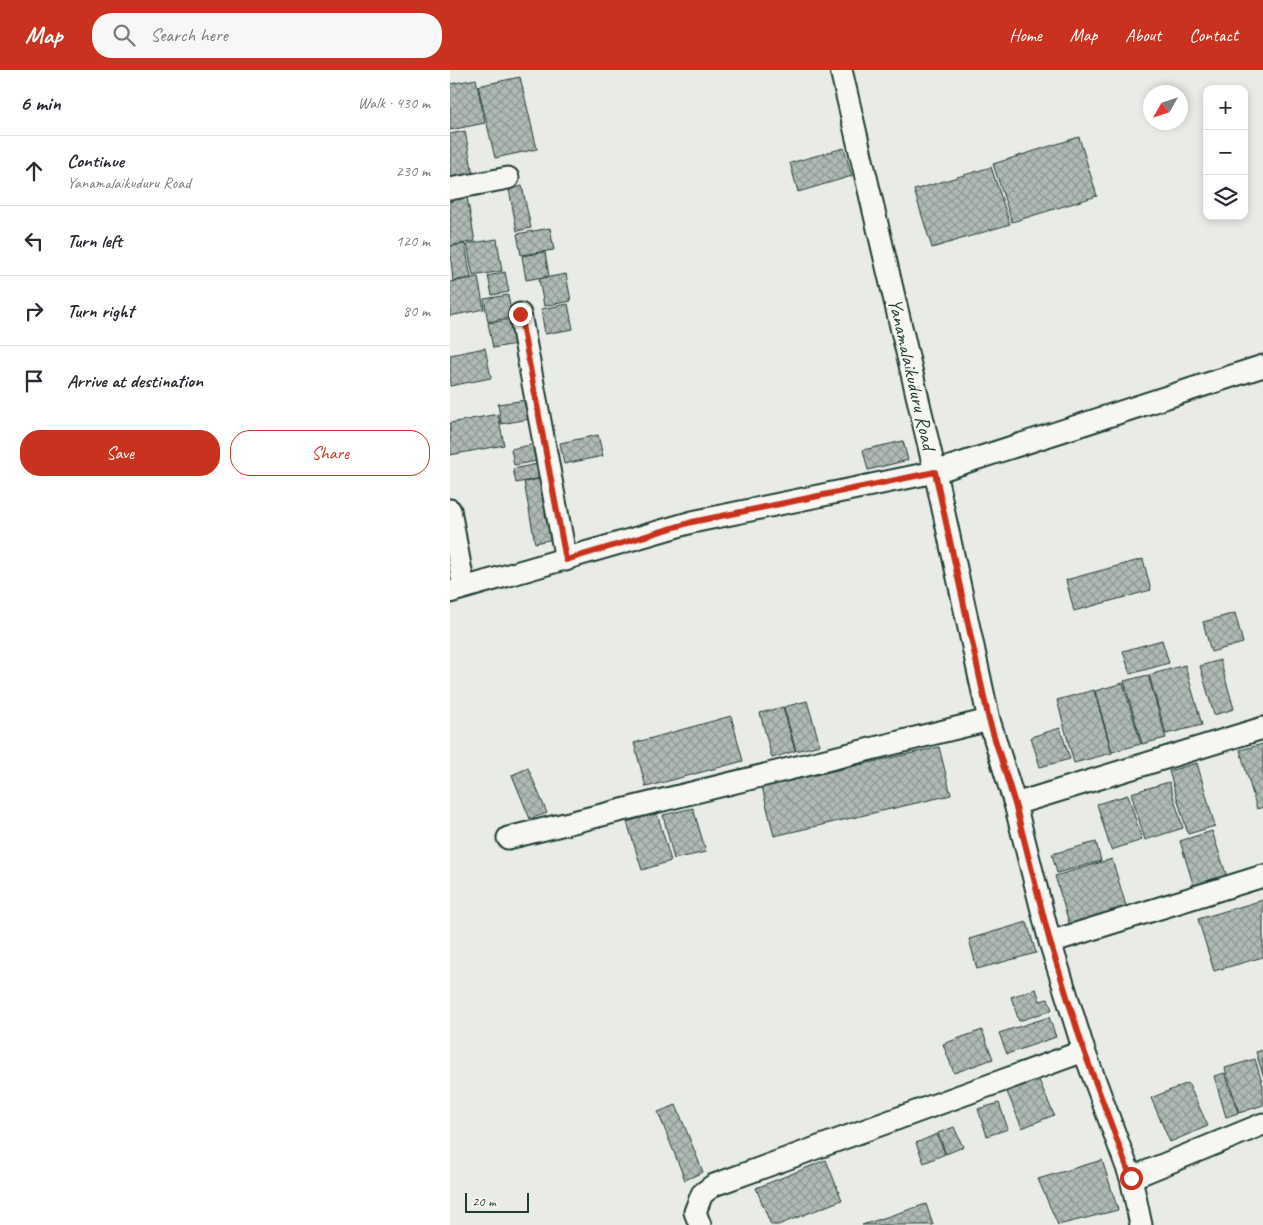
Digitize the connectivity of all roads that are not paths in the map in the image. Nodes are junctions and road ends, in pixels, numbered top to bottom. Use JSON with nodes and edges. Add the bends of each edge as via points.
{"nodes":[{"id":1,"x":841,"y":70,"type":"edge"},
{"id":2,"x":508,"y":178,"type":"dead end"},
{"id":3,"x":450,"y":189,"type":"edge"},
{"id":4,"x":520,"y":314,"type":"dead end"},
{"id":5,"x":1263,"y":366,"type":"edge"},
{"id":6,"x":935,"y":472,"type":"junction"},
{"id":7,"x":450,"y":510,"type":"edge"},
{"id":8,"x":566,"y":560,"type":"junction"},
{"id":9,"x":457,"y":590,"type":"edge"},
{"id":10,"x":989,"y":720,"type":"junction"},
{"id":11,"x":1263,"y":728,"type":"edge"},
{"id":12,"x":1015,"y":804,"type":"junction"},
{"id":13,"x":508,"y":838,"type":"dead end"},
{"id":14,"x":1263,"y":876,"type":"edge"},
{"id":15,"x":1050,"y":942,"type":"junction"},
{"id":16,"x":1084,"y":1051,"type":"junction"},
{"id":17,"x":1263,"y":1124,"type":"edge"},
{"id":18,"x":1131,"y":1178,"type":"junction"},
{"id":19,"x":1137,"y":1224,"type":"edge"},
{"id":20,"x":700,"y":1225,"type":"edge"}],
"edges":[{"from":1,"to":6,"type":"street","name":"Yanamalaikuduru Road"},
{"from":2,"to":3,"type":"street"},
{"from":4,"to":8,"type":"street"},
{"from":5,"to":6,"type":"street"},
{"from":6,"to":8,"type":"street","via":[[692,522]]},
{"from":6,"to":10,"type":"street","name":"Yanamalaikuduru Road"},
{"from":7,"to":9,"type":"street"},
{"from":8,"to":9,"type":"street"},
{"from":10,"to":12,"type":"street","name":"Yanamalaikuduru Road"},
{"from":10,"to":13,"type":"street"},
{"from":11,"to":12,"type":"street"},
{"from":12,"to":15,"type":"street","name":"Yanamalaikuduru Road"},
{"from":14,"to":15,"type":"street"},
{"from":15,"to":16,"type":"street","name":"Yanamalaikuduru Road"},
{"from":16,"to":18,"type":"street","name":"Yanamalaikuduru Road"},
{"from":16,"to":20,"type":"street","via":[[714,1185],[702,1194],[695,1212]]},
{"from":17,"to":18,"type":"street"},
{"from":18,"to":19,"type":"street","name":"Yanamalaikuduru Road"}]}
